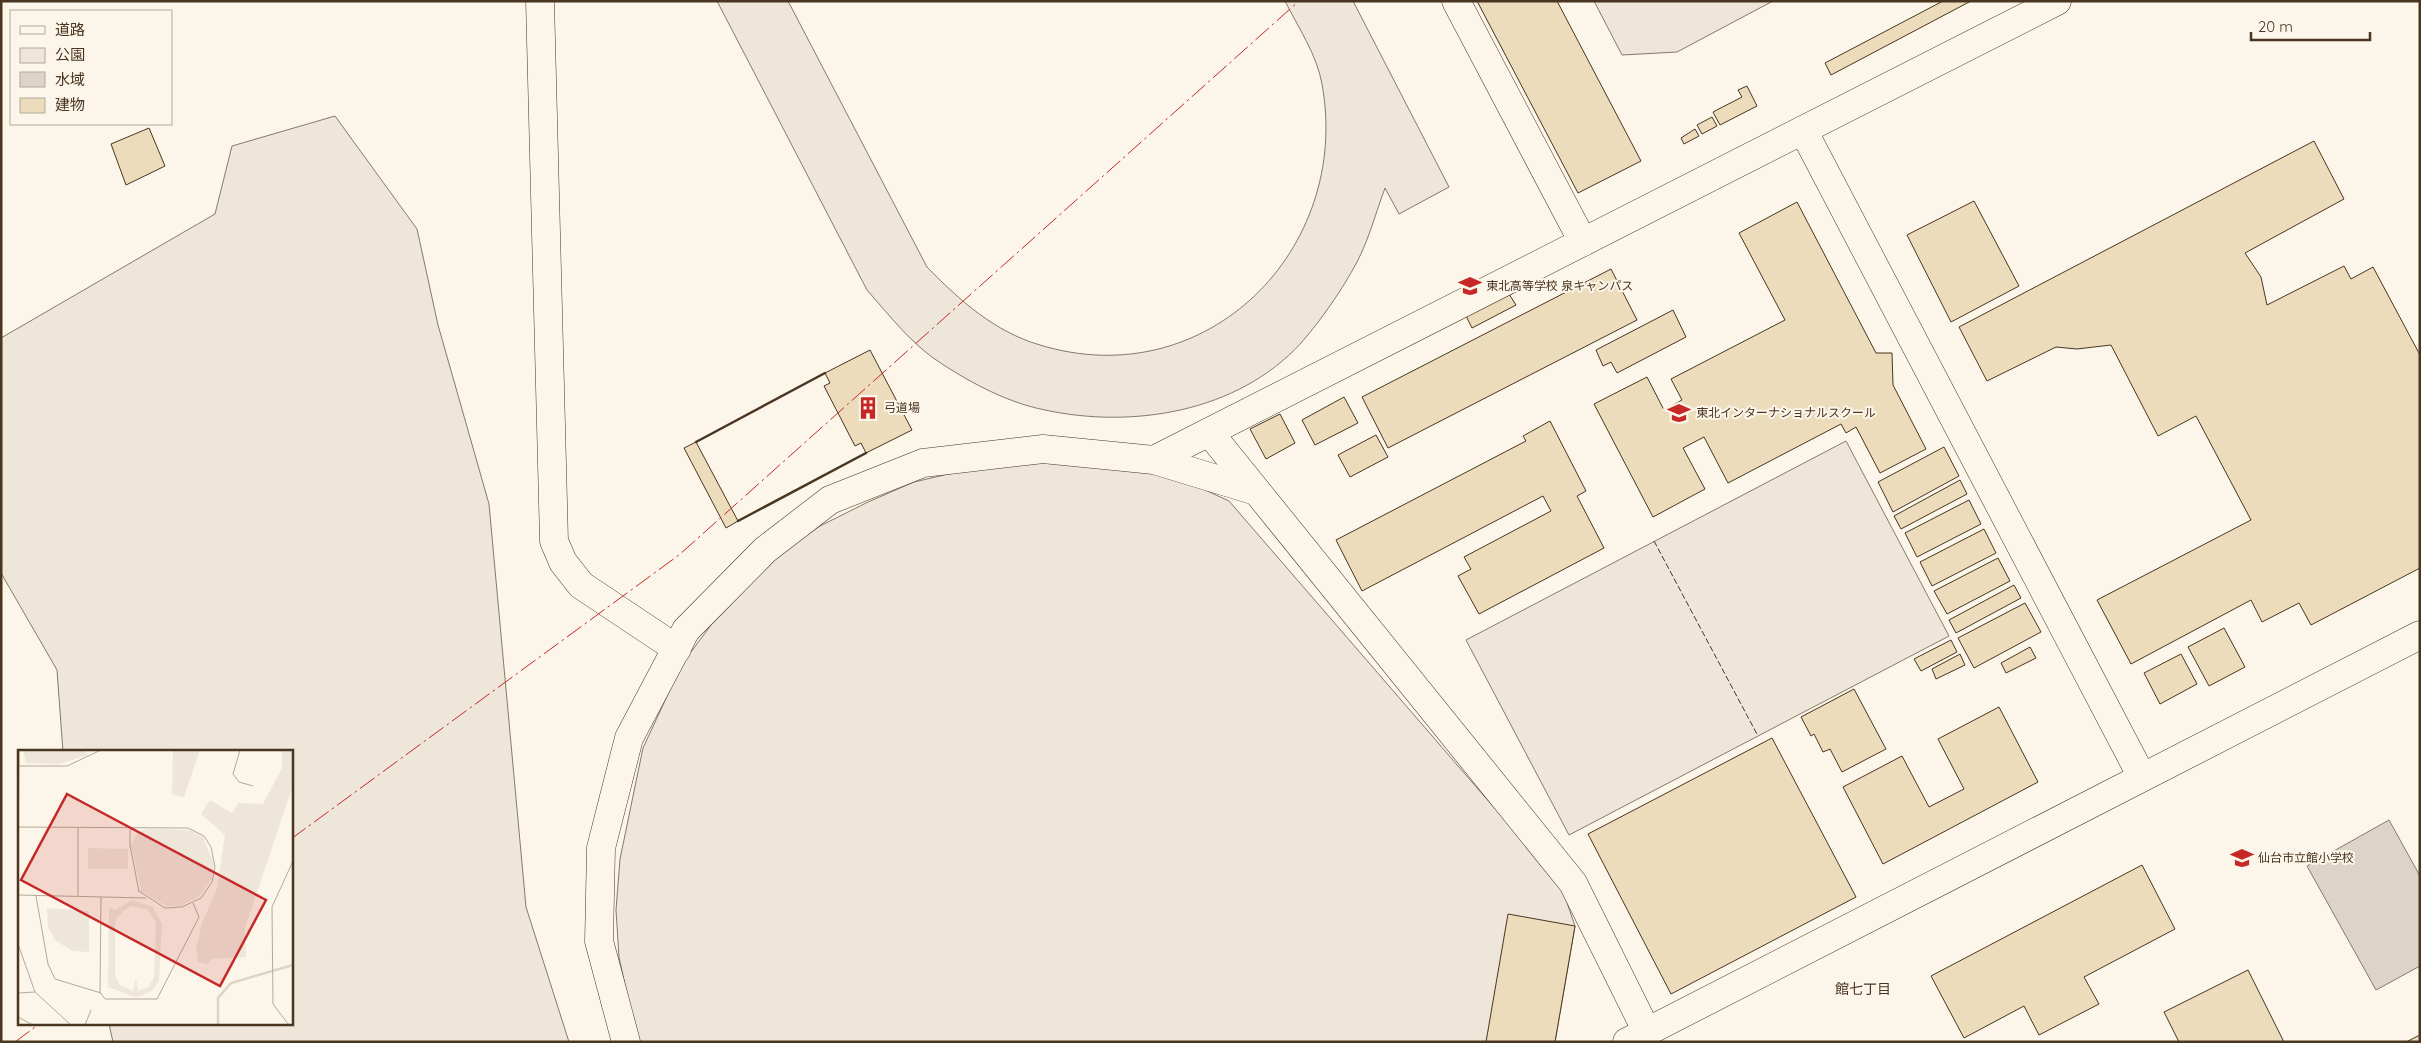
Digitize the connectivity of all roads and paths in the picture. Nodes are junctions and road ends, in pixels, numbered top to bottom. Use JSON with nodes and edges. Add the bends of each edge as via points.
{"nodes":[{"id":1,"x":540,"y":1,"type":"edge"},
{"id":2,"x":1456,"y":1,"type":"edge"},
{"id":3,"x":2057,"y":1,"type":"edge"},
{"id":4,"x":1803,"y":130,"type":"junction"},
{"id":5,"x":1583,"y":242,"type":"junction"},
{"id":6,"x":1208,"y":432,"type":"junction"},
{"id":7,"x":1154,"y":460,"type":"junction"},
{"id":8,"x":1256,"y":491,"type":"junction"},
{"id":9,"x":2420,"y":634,"type":"edge"},
{"id":10,"x":676,"y":649,"type":"junction"},
{"id":11,"x":2142,"y":777,"type":"junction"},
{"id":12,"x":1637,"y":1037,"type":"edge"},
{"id":13,"x":626,"y":1042,"type":"edge"}],
"edges":[{"from":1,"to":10,"type":"lane","via":[[554,541],[563,562],[581,585]]},
{"from":2,"to":5,"type":"lane"},
{"from":3,"to":4,"type":"lane"},
{"from":4,"to":5,"type":"lane"},
{"from":4,"to":11,"type":"lane"},
{"from":5,"to":6,"type":"lane"},
{"from":6,"to":7,"type":"lane"},
{"from":6,"to":8,"type":"lane"},
{"from":7,"to":8,"type":"lane"},
{"from":7,"to":10,"type":"lane","via":[[1043,449],[923,463],[830,500],[765,550],[686,630]]},
{"from":8,"to":12,"type":"lane","via":[[1573,883]]},
{"from":9,"to":11,"type":"lane"},
{"from":10,"to":13,"type":"lane","via":[[629,738],[601,848],[599,941]]},
{"from":11,"to":12,"type":"lane"}]}
